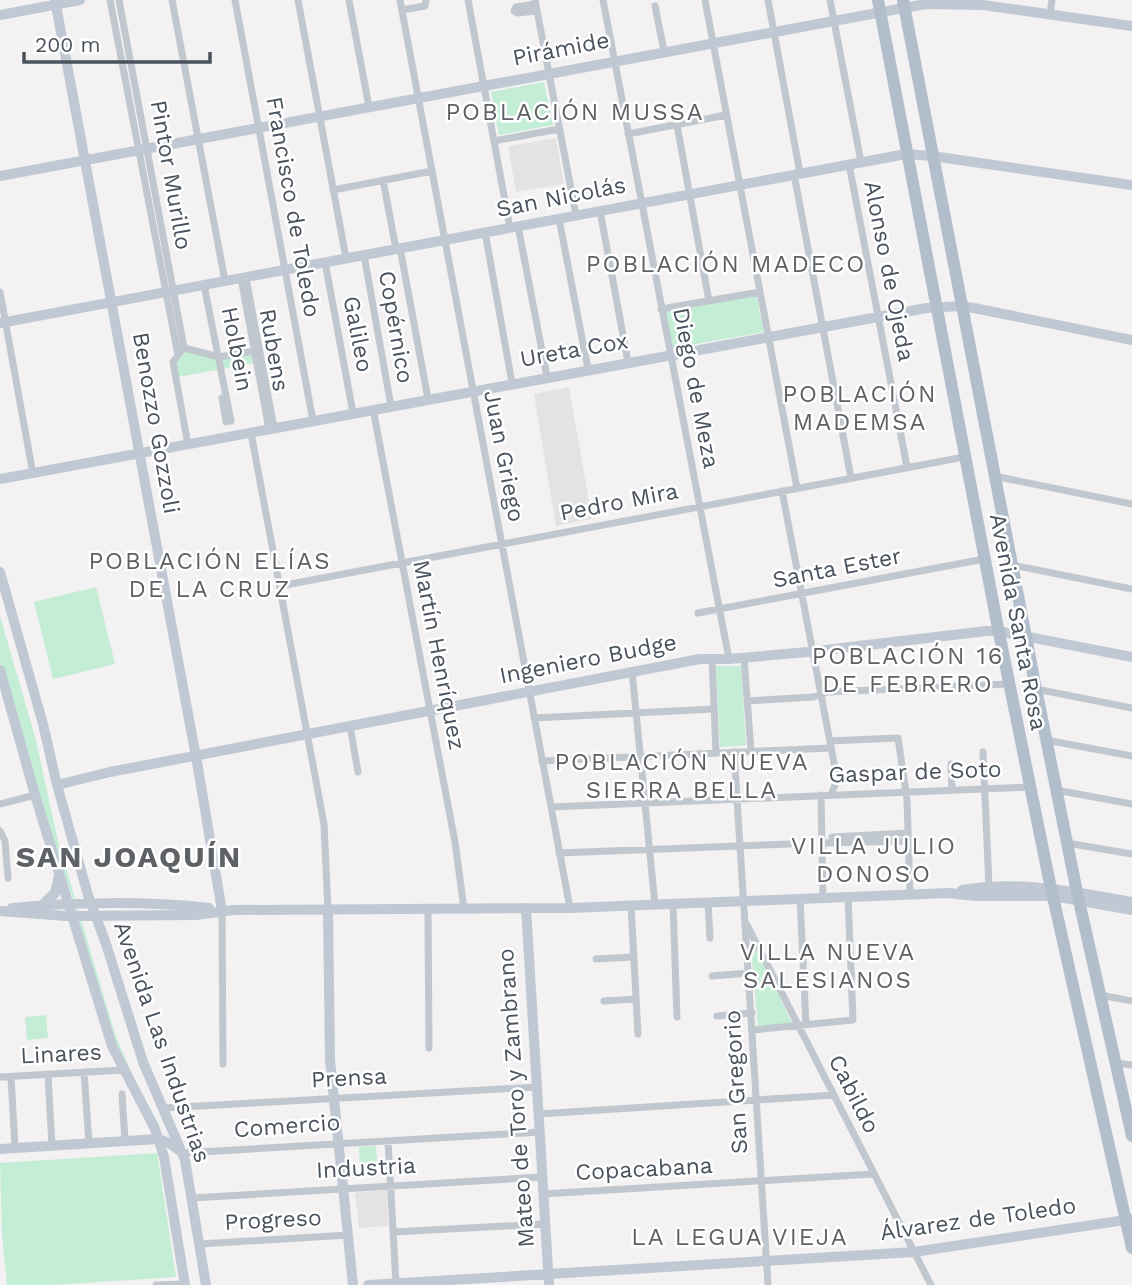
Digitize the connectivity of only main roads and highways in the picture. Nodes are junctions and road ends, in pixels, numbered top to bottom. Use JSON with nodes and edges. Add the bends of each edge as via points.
{"nodes":[{"id":1,"x":904,"y":4,"type":"edge"},
{"id":2,"x":879,"y":6,"type":"edge"},
{"id":3,"x":1065,"y":894,"type":"junction"},
{"id":4,"x":1132,"y":1136,"type":"edge"},
{"id":5,"x":1129,"y":1220,"type":"edge"},
{"id":6,"x":1132,"y":1248,"type":"edge"}],
"edges":[{"from":1,"to":3,"type":"main road","name":"Avenida Santa Rosa","via":[[1067,844]]},
{"from":2,"to":3,"type":"main road","name":"Avenida Santa Rosa","via":[[1030,787]]},
{"from":3,"to":4,"type":"main road","name":"Avenida Santa Rosa","via":[[1100,995]]},
{"from":3,"to":5,"type":"main road","name":"Avenida Santa Rosa"},
{"from":5,"to":6,"type":"main road","name":"Avenida Santa Rosa"}]}
